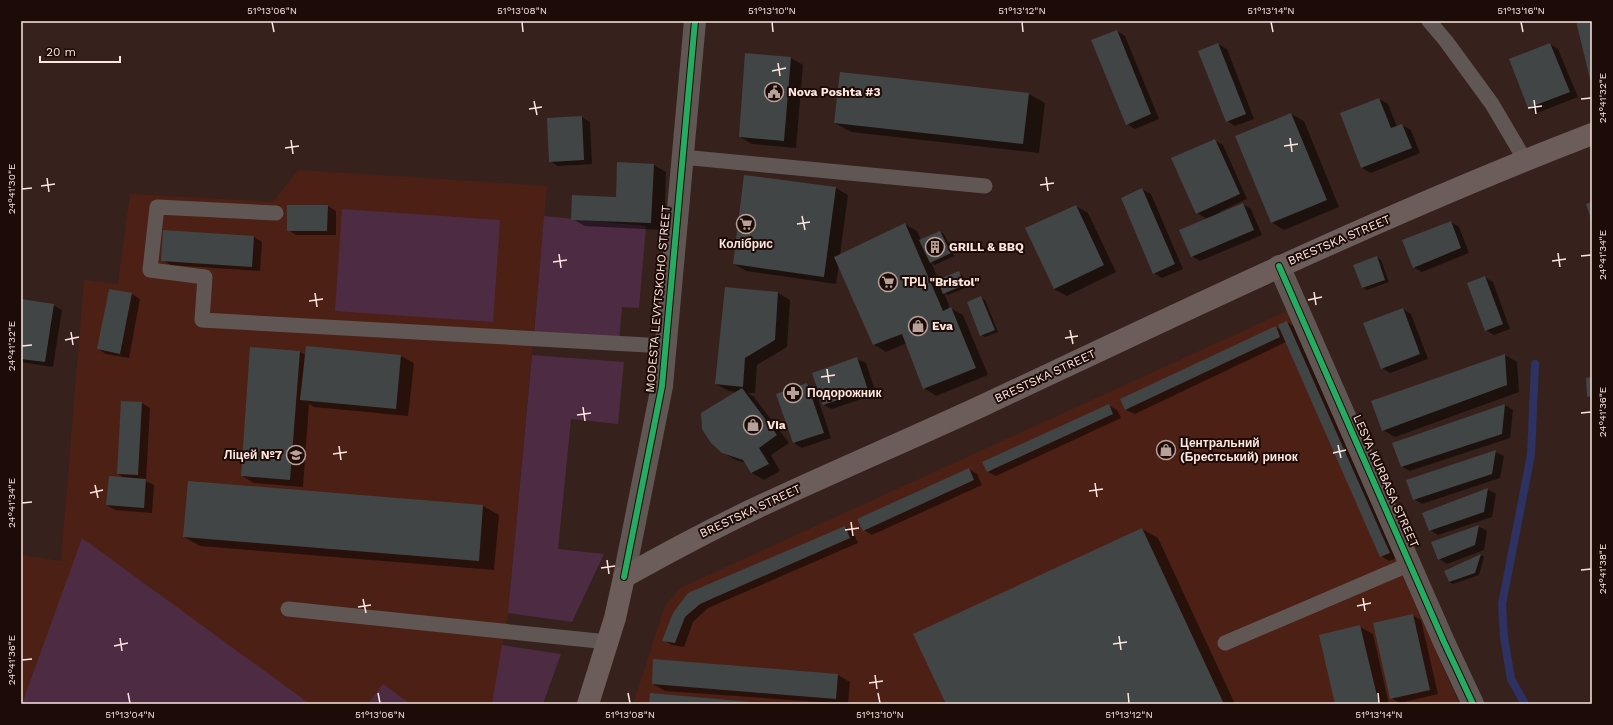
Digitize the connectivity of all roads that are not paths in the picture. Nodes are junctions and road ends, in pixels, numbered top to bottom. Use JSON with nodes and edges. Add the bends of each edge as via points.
{"nodes":[{"id":1,"x":696,"y":21,"type":"edge"},
{"id":2,"x":1429,"y":21,"type":"edge"},
{"id":3,"x":1592,"y":134,"type":"edge"},
{"id":4,"x":682,"y":157,"type":"junction"},
{"id":5,"x":1525,"y":160,"type":"junction"},
{"id":6,"x":984,"y":186,"type":"dead end"},
{"id":7,"x":276,"y":213,"type":"dead end"},
{"id":8,"x":1279,"y":266,"type":"junction"},
{"id":9,"x":665,"y":346,"type":"junction"},
{"id":10,"x":1410,"y":564,"type":"junction"},
{"id":11,"x":624,"y":577,"type":"junction"},
{"id":12,"x":288,"y":609,"type":"dead end"},
{"id":13,"x":608,"y":642,"type":"junction"},
{"id":14,"x":1225,"y":643,"type":"dead end"},
{"id":15,"x":588,"y":704,"type":"edge"},
{"id":16,"x":1473,"y":704,"type":"edge"}],
"edges":[{"from":1,"to":4,"type":"street","name":"MODESTA LEVYTSKOHO STREET"},
{"from":2,"to":5,"type":"lane","via":[[1492,104]]},
{"from":3,"to":5,"type":"main road","name":"BRESTSKA STREET"},
{"from":4,"to":6,"type":"lane"},
{"from":4,"to":9,"type":"street","name":"MODESTA LEVYTSKOHO STREET"},
{"from":5,"to":8,"type":"main road","name":"BRESTSKA STREET"},
{"from":7,"to":9,"type":"lane","via":[[157,207],[150,270],[205,277],[202,320]]},
{"from":8,"to":10,"type":"street","name":"LESYA KURBASA STREET"},
{"from":8,"to":11,"type":"main road","name":"BRESTSKA STREET","via":[[940,426],[770,501]]},
{"from":9,"to":11,"type":"street","name":"MODESTA LEVYTSKOHO STREET","via":[[662,386]]},
{"from":10,"to":14,"type":"lane"},
{"from":10,"to":16,"type":"street","name":"LESYA KURBASA STREET"},
{"from":11,"to":13,"type":"main road","via":[[616,618]]},
{"from":12,"to":13,"type":"lane"},
{"from":13,"to":15,"type":"main road"}]}
